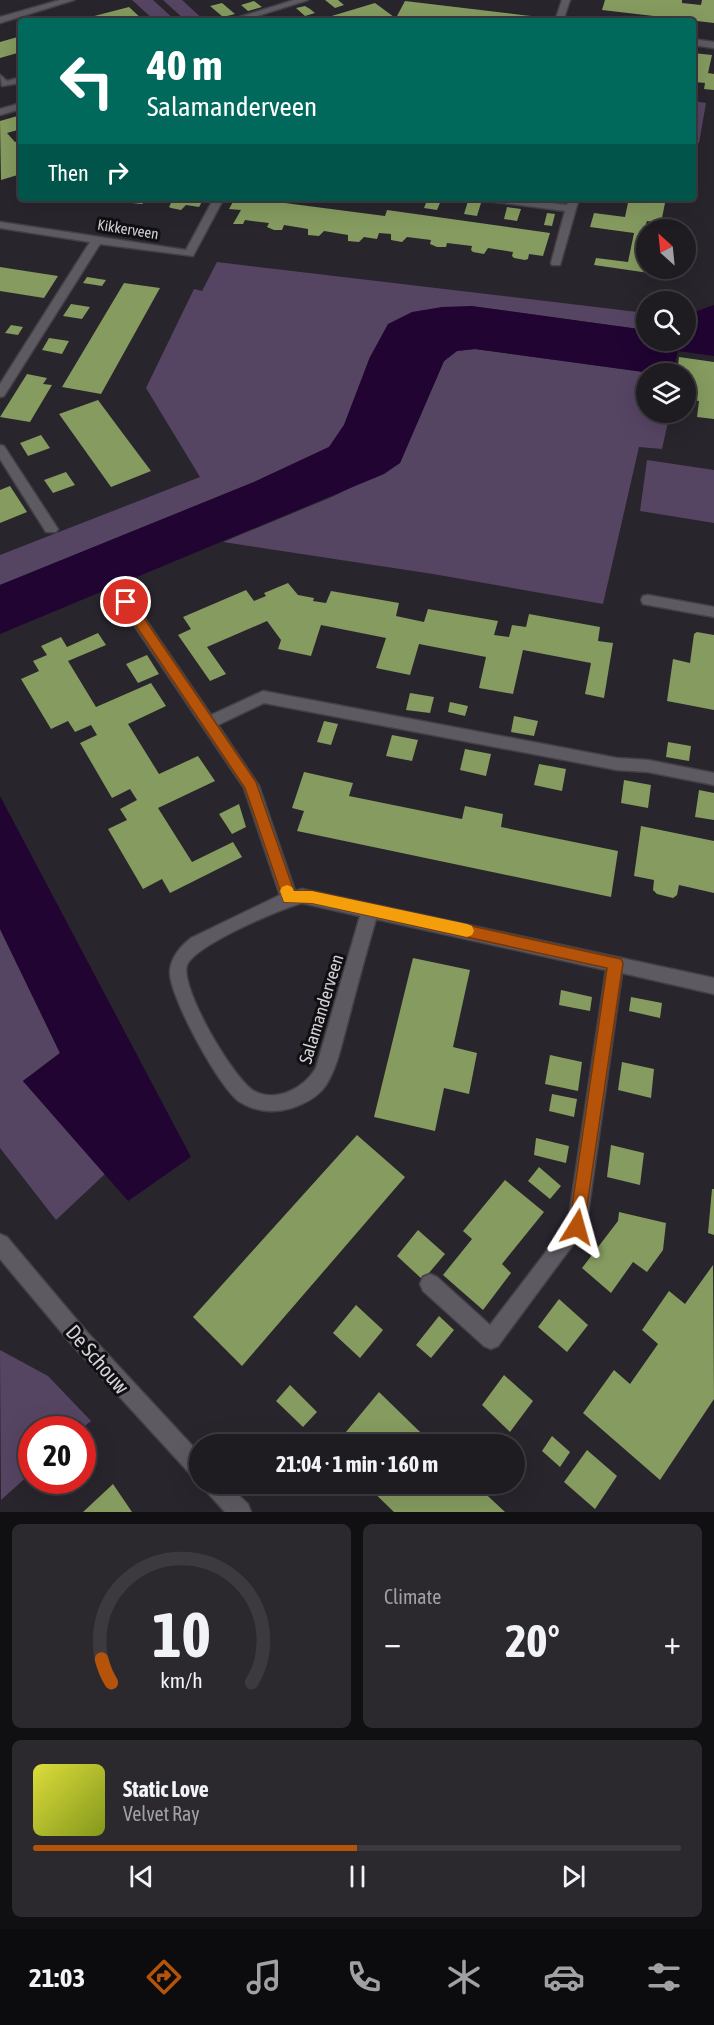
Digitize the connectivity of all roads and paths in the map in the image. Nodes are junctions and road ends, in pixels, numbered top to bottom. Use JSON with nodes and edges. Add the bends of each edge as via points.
{"nodes":[{"id":1,"x":70,"y":0,"type":"edge"},
{"id":2,"x":304,"y":0,"type":"edge"},
{"id":3,"x":566,"y":0,"type":"edge"},
{"id":4,"x":241,"y":18,"type":"edge"},
{"id":5,"x":560,"y":18,"type":"edge"},
{"id":6,"x":0,"y":20,"type":"edge"},
{"id":7,"x":696,"y":42,"type":"edge"},
{"id":8,"x":714,"y":45,"type":"edge"},
{"id":9,"x":0,"y":78,"type":"edge"},
{"id":10,"x":18,"y":81,"type":"edge"},
{"id":11,"x":18,"y":107,"type":"edge"},
{"id":12,"x":0,"y":112,"type":"edge"},
{"id":13,"x":217,"y":201,"type":"edge"},
{"id":14,"x":511,"y":201,"type":"edge"},
{"id":15,"x":573,"y":201,"type":"edge"},
{"id":16,"x":571,"y":209,"type":"junction"},
{"id":17,"x":0,"y":225,"type":"edge"},
{"id":18,"x":97,"y":240,"type":"junction"},
{"id":19,"x":556,"y":263,"type":"dead end"},
{"id":20,"x":0,"y":393,"type":"edge"},
{"id":21,"x":0,"y":449,"type":"edge"},
{"id":22,"x":51,"y":529,"type":"dead end"},
{"id":23,"x":648,"y":600,"type":"dead end"},
{"id":24,"x":126,"y":602,"type":"dead end"},
{"id":25,"x":714,"y":612,"type":"edge"},
{"id":26,"x":209,"y":723,"type":"junction"},
{"id":27,"x":714,"y":779,"type":"edge"},
{"id":28,"x":289,"y":898,"type":"junction"},
{"id":29,"x":370,"y":910,"type":"junction"},
{"id":30,"x":615,"y":963,"type":"junction"},
{"id":31,"x":714,"y":986,"type":"edge"},
{"id":32,"x":0,"y":1244,"type":"edge"},
{"id":33,"x":430,"y":1284,"type":"dead end"},
{"id":34,"x":189,"y":1458,"type":"edge"},
{"id":35,"x":223,"y":1494,"type":"edge"},
{"id":36,"x":240,"y":1512,"type":"edge"}],
"edges":[{"from":1,"to":6,"type":"street"},
{"from":2,"to":4,"type":"street"},
{"from":3,"to":5,"type":"street"},
{"from":7,"to":8,"type":"street"},
{"from":9,"to":10,"type":"street","via":[[5,84]]},
{"from":11,"to":12,"type":"street"},
{"from":13,"to":18,"type":"street","name":"Kikkerveen","via":[[189,254]]},
{"from":14,"to":16,"type":"street"},
{"from":15,"to":16,"type":"street"},
{"from":16,"to":19,"type":"street"},
{"from":17,"to":18,"type":"street","name":"Kikkerveen"},
{"from":18,"to":20,"type":"street"},
{"from":21,"to":22,"type":"street"},
{"from":23,"to":25,"type":"street"},
{"from":24,"to":26,"type":"street"},
{"from":26,"to":27,"type":"street","via":[[263,697]]},
{"from":26,"to":28,"type":"street","via":[[251,786]]},
{"from":28,"to":29,"type":"street","name":"Salamanderveen","via":[[312,897]]},
{"from":28,"to":29,"type":"street","name":"Salamanderveen","via":[[197,943],[185,952],[179,964],[177,979],[183,993],[227,1074],[242,1093],[259,1102],[279,1103],[301,1097],[320,1081]]},
{"from":29,"to":30,"type":"street","name":"Salamanderveen"},
{"from":30,"to":31,"type":"street","name":"Salamanderveen"},
{"from":30,"to":33,"type":"street","via":[[577,1227],[491,1339]]},
{"from":32,"to":34,"type":"street","name":"De Schouw"},
{"from":35,"to":36,"type":"street"}]}
